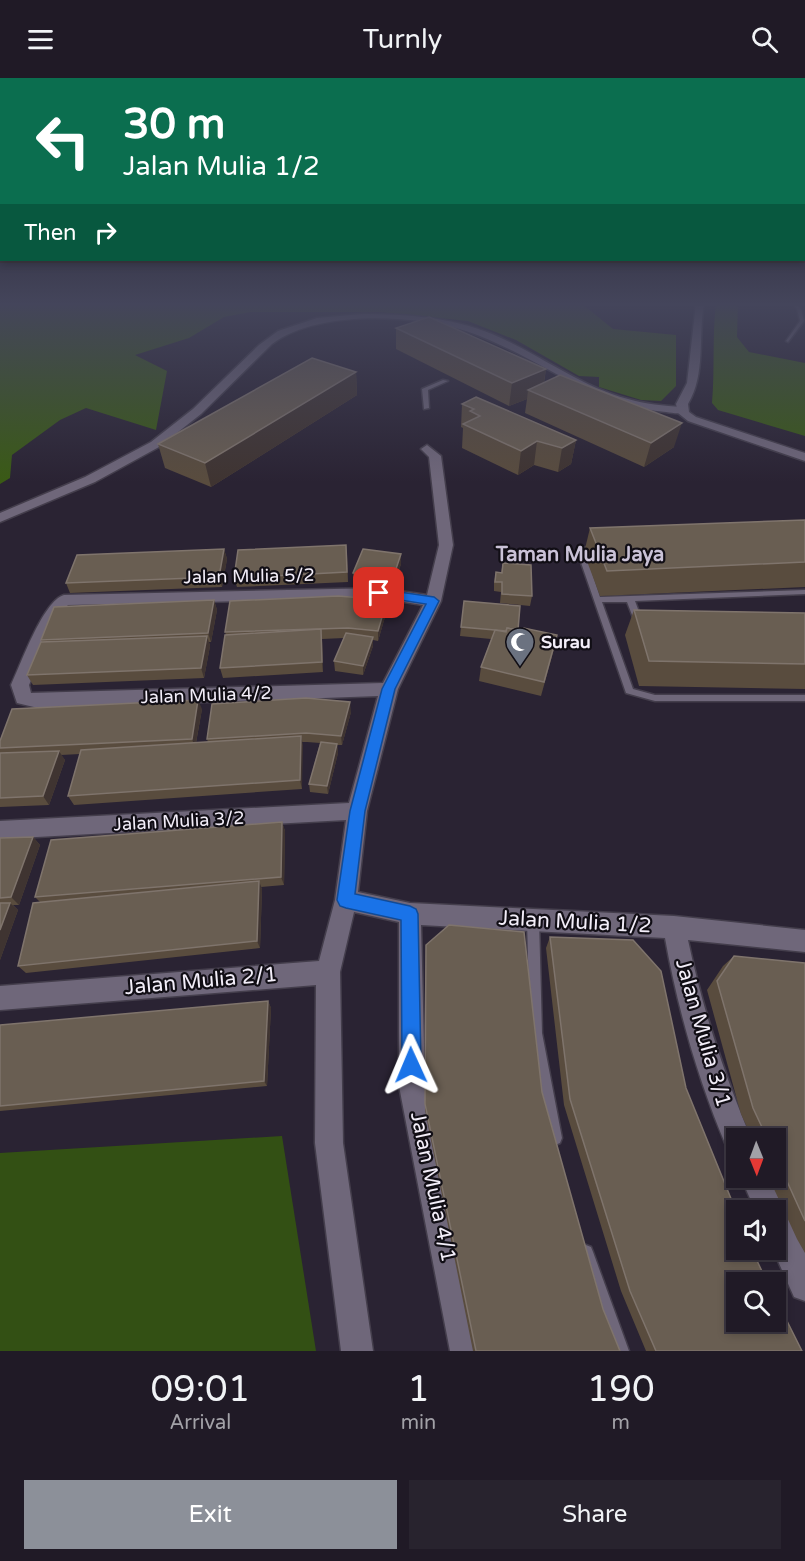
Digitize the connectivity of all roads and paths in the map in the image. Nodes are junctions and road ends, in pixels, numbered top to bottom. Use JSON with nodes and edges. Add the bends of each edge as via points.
{"nodes":[{"id":1,"x":247,"y":362,"type":"edge"},
{"id":2,"x":541,"y":362,"type":"edge"},
{"id":3,"x":697,"y":362,"type":"edge"},
{"id":4,"x":445,"y":381,"type":"dead end"},
{"id":5,"x":695,"y":404,"type":"junction"},
{"id":6,"x":426,"y":408,"type":"dead end"},
{"id":7,"x":682,"y":410,"type":"junction"},
{"id":8,"x":805,"y":447,"type":"edge"},
{"id":9,"x":428,"y":449,"type":"dead end"},
{"id":10,"x":805,"y":457,"type":"edge"},
{"id":11,"x":0,"y":518,"type":"edge"},
{"id":12,"x":601,"y":547,"type":"edge"},
{"id":13,"x":805,"y":591,"type":"edge"},
{"id":14,"x":630,"y":599,"type":"junction"},
{"id":15,"x":597,"y":600,"type":"junction"},
{"id":16,"x":434,"y":601,"type":"junction"},
{"id":17,"x":645,"y":626,"type":"edge"},
{"id":18,"x":388,"y":689,"type":"junction"},
{"id":19,"x":23,"y":698,"type":"joint"},
{"id":20,"x":805,"y":698,"type":"edge"},
{"id":21,"x":357,"y":811,"type":"junction"},
{"id":22,"x":0,"y":830,"type":"edge"},
{"id":23,"x":346,"y":900,"type":"junction"},
{"id":24,"x":410,"y":914,"type":"junction"},
{"id":25,"x":533,"y":920,"type":"junction"},
{"id":26,"x":674,"y":927,"type":"junction"},
{"id":27,"x":805,"y":941,"type":"edge"},
{"id":28,"x":328,"y":972,"type":"junction"},
{"id":29,"x":0,"y":998,"type":"edge"},
{"id":30,"x":733,"y":1128,"type":"edge"},
{"id":31,"x":558,"y":1149,"type":"edge"},
{"id":32,"x":580,"y":1234,"type":"edge"},
{"id":33,"x":786,"y":1244,"type":"edge"},
{"id":34,"x":805,"y":1286,"type":"edge"},
{"id":35,"x":357,"y":1351,"type":"edge"},
{"id":36,"x":466,"y":1351,"type":"edge"},
{"id":37,"x":621,"y":1351,"type":"edge"}],
"edges":[{"from":1,"to":11,"type":"street","via":[[176,429],[145,451]]},
{"from":2,"to":7,"type":"street","via":[[609,397],[657,409]]},
{"from":3,"to":5,"type":"street"},
{"from":4,"to":6,"type":"lane","via":[[425,389]]},
{"from":5,"to":7,"type":"street","via":[[682,404]]},
{"from":5,"to":8,"type":"street","via":[[726,423]]},
{"from":7,"to":10,"type":"street","via":[[692,419]]},
{"from":9,"to":16,"type":"street","via":[[435,456],[446,545]]},
{"from":12,"to":15,"type":"lane","via":[[582,551]]},
{"from":13,"to":14,"type":"lane"},
{"from":14,"to":15,"type":"lane"},
{"from":14,"to":17,"type":"lane","via":[[640,625]]},
{"from":15,"to":20,"type":"lane","via":[[629,691],[655,698]]},
{"from":16,"to":18,"type":"street"},
{"from":16,"to":19,"type":"street","name":"Jalan Mulia 5/2","via":[[379,593],[64,600],[54,610],[20,686]]},
{"from":18,"to":19,"type":"street","name":"Jalan Mulia 4/2","via":[[38,701]]},
{"from":18,"to":21,"type":"street"},
{"from":21,"to":22,"type":"street","name":"Jalan Mulia 3/2"},
{"from":21,"to":23,"type":"street"},
{"from":23,"to":24,"type":"street","name":"Jalan Mulia 1/2"},
{"from":23,"to":28,"type":"street"},
{"from":24,"to":25,"type":"street","name":"Jalan Mulia 1/2"},
{"from":24,"to":36,"type":"street","name":"Jalan Mulia 4/1","via":[[412,1086]]},
{"from":25,"to":26,"type":"street","name":"Jalan Mulia 1/2"},
{"from":25,"to":31,"type":"lane","via":[[536,1033]]},
{"from":26,"to":27,"type":"street","name":"Jalan Mulia 1/2"},
{"from":26,"to":30,"type":"street","name":"Jalan Mulia 3/1","via":[[687,997]]},
{"from":28,"to":29,"type":"street","name":"Jalan Mulia 2/1"},
{"from":28,"to":35,"type":"street","via":[[329,1143]]},
{"from":32,"to":37,"type":"lane"},
{"from":33,"to":34,"type":"street"}]}
